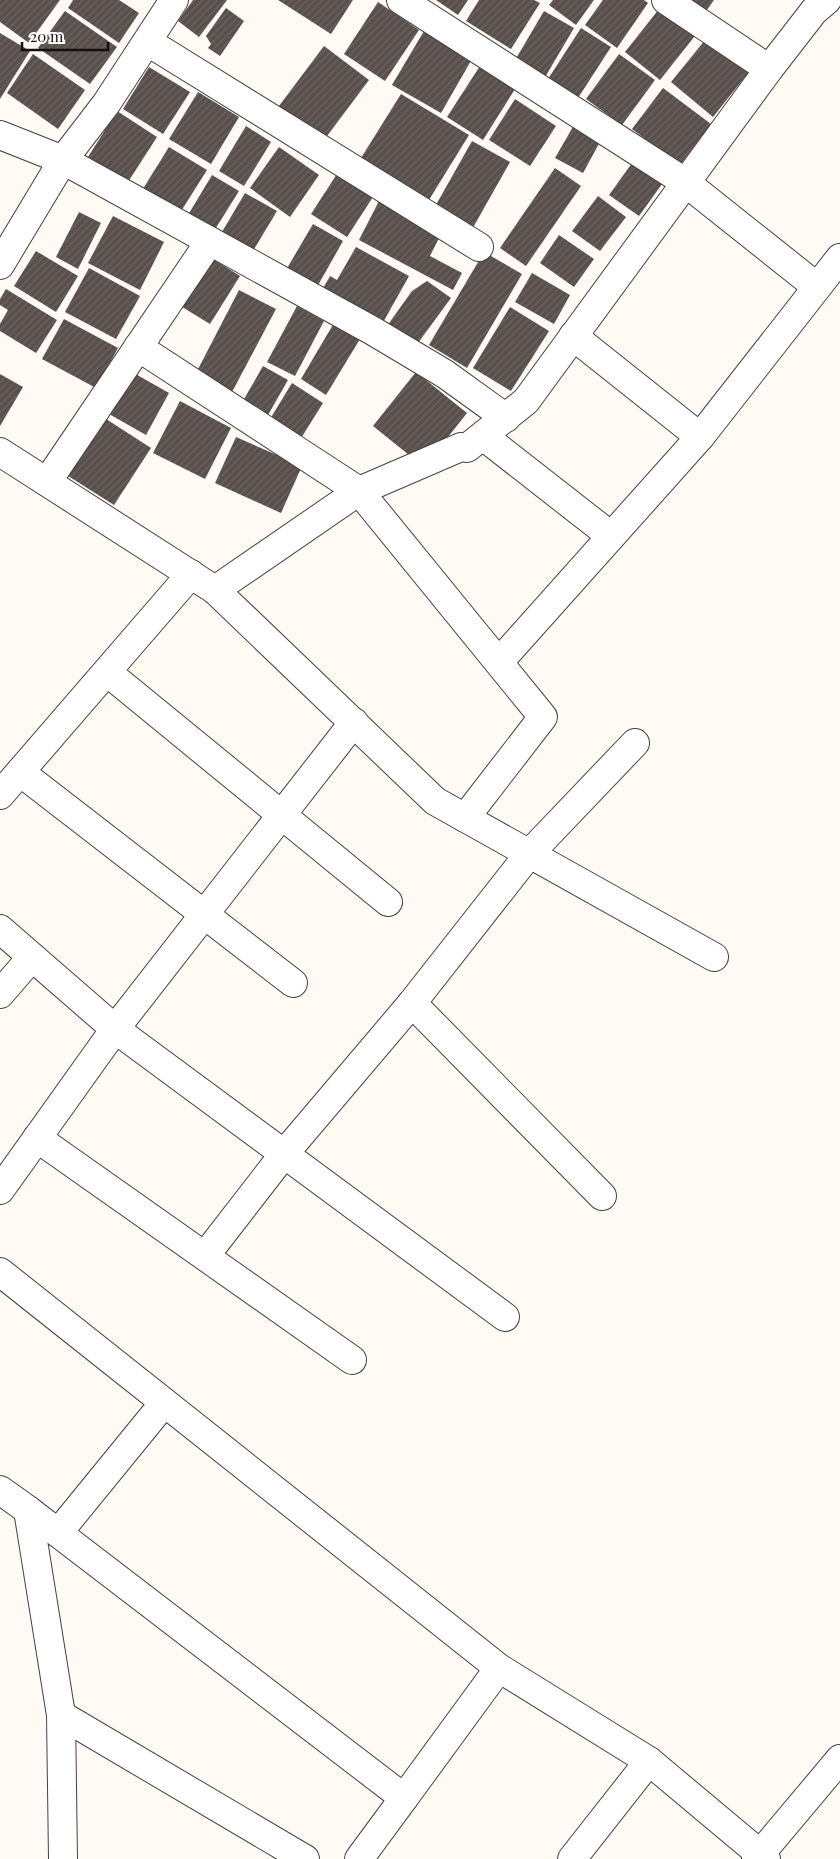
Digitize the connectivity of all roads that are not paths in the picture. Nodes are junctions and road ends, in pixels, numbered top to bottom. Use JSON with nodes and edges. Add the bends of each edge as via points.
{"nodes":[{"id":1,"x":174,"y":0,"type":"edge"},
{"id":2,"x":402,"y":0,"type":"edge"},
{"id":3,"x":666,"y":0,"type":"edge"},
{"id":4,"x":827,"y":0,"type":"edge"},
{"id":5,"x":148,"y":42,"type":"junction"},
{"id":6,"x":769,"y":69,"type":"junction"},
{"id":7,"x":0,"y":135,"type":"edge"},
{"id":8,"x":63,"y":160,"type":"junction"},
{"id":9,"x":685,"y":182,"type":"junction"},
{"id":10,"x":210,"y":241,"type":"junction"},
{"id":11,"x":479,"y":247,"type":"dead end"},
{"id":12,"x":840,"y":258,"type":"edge"},
{"id":13,"x":0,"y":265,"type":"edge"},
{"id":14,"x":817,"y":288,"type":"junction"},
{"id":15,"x":573,"y":336,"type":"junction"},
{"id":16,"x":138,"y":347,"type":"junction"},
{"id":17,"x":506,"y":418,"type":"junction"},
{"id":18,"x":483,"y":436,"type":"junction"},
{"id":19,"x":700,"y":437,"type":"junction"},
{"id":20,"x":0,"y":452,"type":"edge"},
{"id":21,"x":47,"y":482,"type":"junction"},
{"id":22,"x":359,"y":491,"type":"junction"},
{"id":23,"x":611,"y":536,"type":"junction"},
{"id":24,"x":191,"y":574,"type":"junction"},
{"id":25,"x":215,"y":590,"type":"junction"},
{"id":26,"x":499,"y":662,"type":"junction"},
{"id":27,"x":106,"y":672,"type":"junction"},
{"id":28,"x":354,"y":722,"type":"junction"},
{"id":29,"x":635,"y":743,"type":"dead end"},
{"id":30,"x":20,"y":772,"type":"junction"},
{"id":31,"x":0,"y":796,"type":"edge"},
{"id":32,"x":282,"y":814,"type":"junction"},
{"id":33,"x":465,"y":818,"type":"junction"},
{"id":34,"x":529,"y":854,"type":"junction"},
{"id":35,"x":388,"y":902,"type":"dead end"},
{"id":36,"x":203,"y":915,"type":"junction"},
{"id":37,"x":0,"y":929,"type":"edge"},
{"id":38,"x":32,"y":957,"type":"junction"},
{"id":39,"x":714,"y":957,"type":"dead end"},
{"id":40,"x":293,"y":983,"type":"dead end"},
{"id":41,"x":0,"y":994,"type":"edge"},
{"id":42,"x":412,"y":1003,"type":"junction"},
{"id":43,"x":115,"y":1029,"type":"junction"},
{"id":44,"x":37,"y":1138,"type":"junction"},
{"id":45,"x":284,"y":1154,"type":"junction"},
{"id":46,"x":0,"y":1190,"type":"edge"},
{"id":47,"x":602,"y":1196,"type":"dead end"},
{"id":48,"x":205,"y":1256,"type":"junction"},
{"id":49,"x":0,"y":1272,"type":"edge"},
{"id":50,"x":505,"y":1317,"type":"dead end"},
{"id":51,"x":352,"y":1360,"type":"dead end"},
{"id":52,"x":164,"y":1403,"type":"junction"},
{"id":53,"x":0,"y":1490,"type":"edge"},
{"id":54,"x":28,"y":1510,"type":"junction"},
{"id":55,"x":58,"y":1533,"type":"junction"},
{"id":56,"x":499,"y":1668,"type":"junction"},
{"id":57,"x":61,"y":1714,"type":"junction"},
{"id":58,"x":840,"y":1759,"type":"edge"},
{"id":59,"x":649,"y":1761,"type":"junction"},
{"id":60,"x":404,"y":1798,"type":"junction"},
{"id":61,"x":760,"y":1857,"type":"edge"},
{"id":62,"x":63,"y":1859,"type":"edge"},
{"id":63,"x":305,"y":1859,"type":"edge"},
{"id":64,"x":359,"y":1859,"type":"edge"},
{"id":65,"x":572,"y":1859,"type":"edge"}],
"edges":[{"from":1,"to":5,"type":"street"},
{"from":2,"to":9,"type":"street"},
{"from":3,"to":6,"type":"street"},
{"from":4,"to":6,"type":"street","via":[[814,11]]},
{"from":5,"to":8,"type":"street"},
{"from":5,"to":11,"type":"street"},
{"from":6,"to":9,"type":"street"},
{"from":7,"to":8,"type":"street"},
{"from":8,"to":10,"type":"street"},
{"from":8,"to":13,"type":"street"},
{"from":9,"to":14,"type":"street"},
{"from":9,"to":15,"type":"street"},
{"from":10,"to":16,"type":"street"},
{"from":10,"to":17,"type":"street","via":[[445,374]]},
{"from":12,"to":14,"type":"street"},
{"from":14,"to":19,"type":"street"},
{"from":15,"to":17,"type":"street","via":[[526,402]]},
{"from":15,"to":19,"type":"street"},
{"from":16,"to":21,"type":"street"},
{"from":16,"to":22,"type":"street"},
{"from":17,"to":18,"type":"street"},
{"from":18,"to":22,"type":"street","via":[[467,448],[461,447]]},
{"from":18,"to":23,"type":"street"},
{"from":19,"to":23,"type":"street"},
{"from":20,"to":21,"type":"street"},
{"from":21,"to":24,"type":"street"},
{"from":22,"to":25,"type":"street"},
{"from":22,"to":26,"type":"street"},
{"from":23,"to":26,"type":"street"},
{"from":24,"to":25,"type":"street"},
{"from":24,"to":27,"type":"street"},
{"from":25,"to":28,"type":"street"},
{"from":26,"to":33,"type":"street","via":[[543,716]]},
{"from":27,"to":30,"type":"street"},
{"from":27,"to":32,"type":"street"},
{"from":28,"to":32,"type":"street"},
{"from":28,"to":33,"type":"street","via":[[435,801]]},
{"from":29,"to":34,"type":"street"},
{"from":30,"to":31,"type":"street"},
{"from":30,"to":36,"type":"street"},
{"from":32,"to":35,"type":"street"},
{"from":32,"to":36,"type":"street"},
{"from":33,"to":34,"type":"street"},
{"from":34,"to":39,"type":"street"},
{"from":34,"to":42,"type":"street"},
{"from":36,"to":40,"type":"street"},
{"from":36,"to":43,"type":"street"},
{"from":37,"to":38,"type":"street"},
{"from":38,"to":41,"type":"street"},
{"from":38,"to":43,"type":"street"},
{"from":42,"to":45,"type":"street"},
{"from":42,"to":47,"type":"street"},
{"from":43,"to":44,"type":"street"},
{"from":43,"to":45,"type":"street"},
{"from":44,"to":46,"type":"street"},
{"from":44,"to":48,"type":"street"},
{"from":45,"to":48,"type":"street"},
{"from":45,"to":50,"type":"street"},
{"from":48,"to":51,"type":"street"},
{"from":49,"to":52,"type":"street"},
{"from":52,"to":55,"type":"street"},
{"from":52,"to":56,"type":"street"},
{"from":53,"to":54,"type":"street"},
{"from":54,"to":55,"type":"street"},
{"from":54,"to":57,"type":"street"},
{"from":55,"to":60,"type":"street"},
{"from":56,"to":59,"type":"street"},
{"from":56,"to":60,"type":"street"},
{"from":57,"to":62,"type":"street"},
{"from":57,"to":63,"type":"street"},
{"from":58,"to":61,"type":"street"},
{"from":59,"to":61,"type":"street"},
{"from":59,"to":65,"type":"street"},
{"from":60,"to":64,"type":"street"}]}
